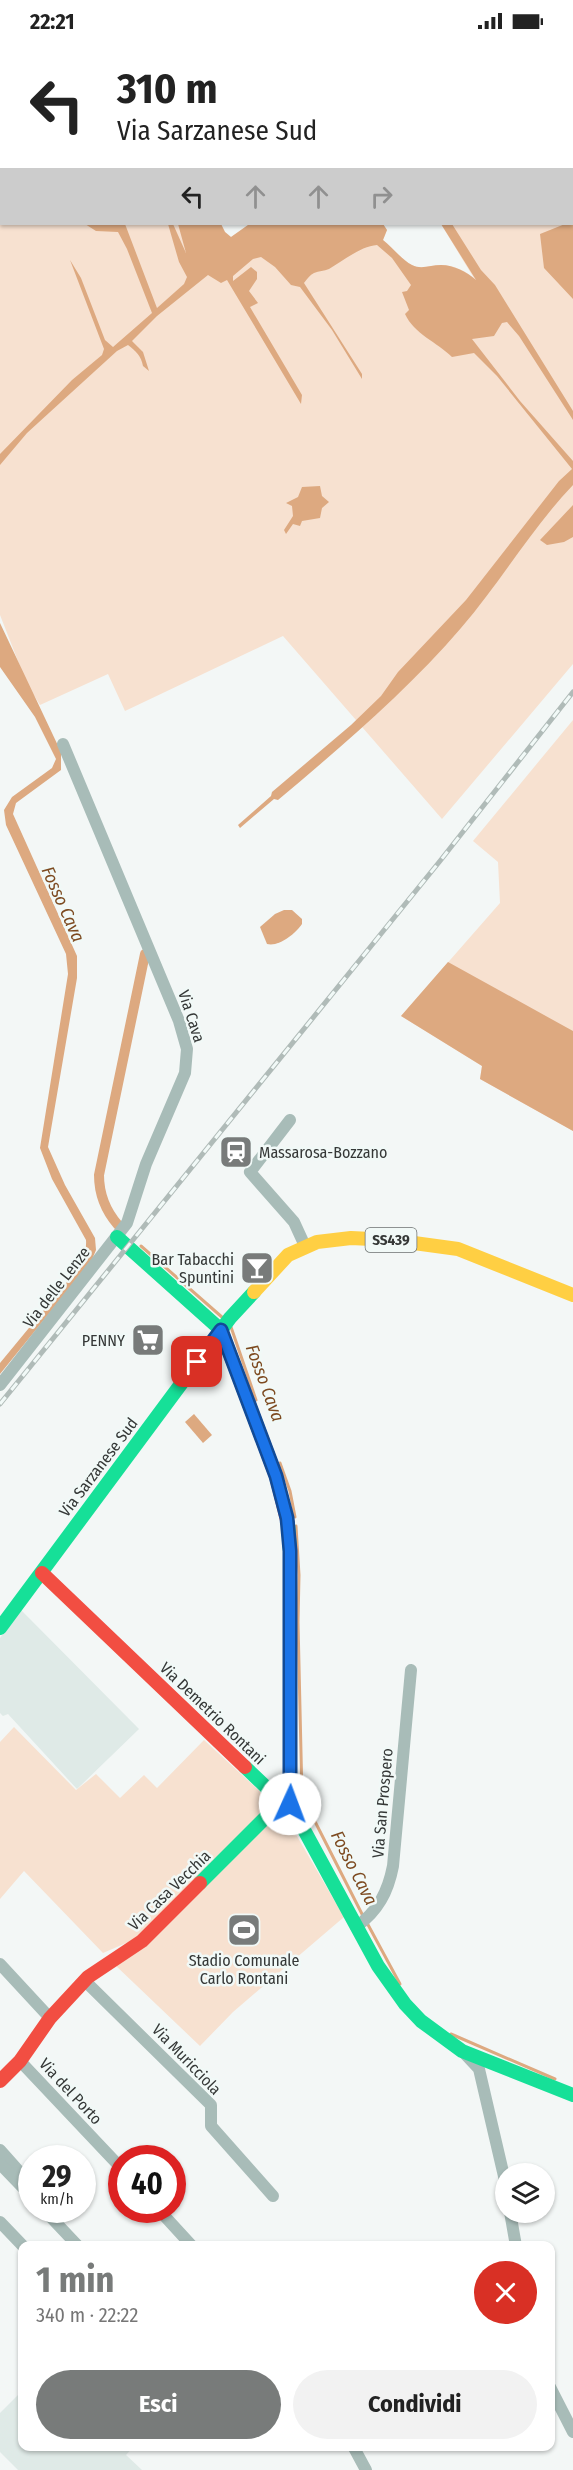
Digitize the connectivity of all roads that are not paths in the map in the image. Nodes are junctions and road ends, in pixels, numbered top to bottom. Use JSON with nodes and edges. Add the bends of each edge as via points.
{"nodes":[{"id":1,"x":63,"y":744,"type":"dead end"},
{"id":2,"x":290,"y":1120,"type":"dead end"},
{"id":3,"x":117,"y":1237,"type":"junction"},
{"id":4,"x":305,"y":1246,"type":"junction"},
{"id":5,"x":573,"y":1295,"type":"edge"},
{"id":6,"x":225,"y":1325,"type":"junction"},
{"id":7,"x":0,"y":1385,"type":"edge"},
{"id":8,"x":42,"y":1573,"type":"junction"},
{"id":9,"x":0,"y":1628,"type":"edge"},
{"id":10,"x":411,"y":1670,"type":"dead end"},
{"id":11,"x":290,"y":1804,"type":"junction"},
{"id":12,"x":362,"y":1923,"type":"junction"},
{"id":13,"x":0,"y":1964,"type":"edge"},
{"id":14,"x":85,"y":1980,"type":"junction"},
{"id":15,"x":50,"y":2018,"type":"junction"},
{"id":16,"x":462,"y":2051,"type":"junction"},
{"id":17,"x":21,"y":2061,"type":"junction"},
{"id":18,"x":0,"y":2081,"type":"edge"},
{"id":19,"x":572,"y":2091,"type":"edge"},
{"id":20,"x":0,"y":2150,"type":"edge"},
{"id":21,"x":108,"y":2154,"type":"edge"},
{"id":22,"x":501,"y":2163,"type":"edge"},
{"id":23,"x":0,"y":2164,"type":"edge"},
{"id":24,"x":18,"y":2170,"type":"edge"},
{"id":25,"x":18,"y":2183,"type":"edge"},
{"id":26,"x":273,"y":2196,"type":"dead end"},
{"id":27,"x":0,"y":2222,"type":"edge"},
{"id":28,"x":56,"y":2223,"type":"edge"},
{"id":29,"x":171,"y":2223,"type":"edge"},
{"id":30,"x":512,"y":2223,"type":"edge"},
{"id":31,"x":18,"y":2241,"type":"edge"},
{"id":32,"x":73,"y":2241,"type":"edge"},
{"id":33,"x":187,"y":2241,"type":"edge"},
{"id":34,"x":515,"y":2241,"type":"edge"},
{"id":35,"x":555,"y":2397,"type":"edge"},
{"id":36,"x":573,"y":2432,"type":"edge"},
{"id":37,"x":356,"y":2451,"type":"edge"},
{"id":38,"x":366,"y":2470,"type":"edge"}],
"edges":[{"from":1,"to":3,"type":"street","name":"Via Cava","via":[[188,1049],[185,1073],[146,1164],[127,1223]]},
{"from":2,"to":4,"type":"street","via":[[250,1173],[294,1222]]},
{"from":3,"to":6,"type":"street"},
{"from":3,"to":7,"type":"street","name":"Via delle Lenze"},
{"from":4,"to":5,"type":"street","number":"SS439","via":[[351,1238],[458,1249]]},
{"from":4,"to":6,"type":"street","number":"SS439","via":[[274,1268]]},
{"from":6,"to":8,"type":"street","name":"Via Sarzanese Sud","number":"SS439"},
{"from":6,"to":11,"type":"street","via":[[287,1518]]},
{"from":8,"to":9,"type":"street","name":"Via Sarzanese Sud","number":"SS439"},
{"from":8,"to":11,"type":"street","name":"Via Demetrio Rontani","via":[[267,1788]]},
{"from":10,"to":12,"type":"street","name":"Via San Prospero","via":[[393,1866],[389,1886],[374,1913]]},
{"from":11,"to":12,"type":"street","name":"Via Demetrio Rontani"},
{"from":11,"to":14,"type":"street","name":"Via Casa Vecchia","via":[[267,1816],[142,1941]]},
{"from":12,"to":16,"type":"street","name":"Via Demetrio Rontani","via":[[374,1960],[398,1998],[420,2021]]},
{"from":13,"to":15,"type":"street"},
{"from":14,"to":15,"type":"street","name":"Via Casa Vecchia"},
{"from":14,"to":26,"type":"street","name":"Via Muricciola","via":[[211,2104],[211,2126]]},
{"from":15,"to":17,"type":"street","name":"Via Casa Vecchia"},
{"from":16,"to":19,"type":"street","name":"Via Demetrio Rontani"},
{"from":16,"to":22,"type":"street","via":[[479,2069]]},
{"from":17,"to":18,"type":"street","name":"Via Casa Vecchia"},
{"from":17,"to":21,"type":"street","name":"Via del Porto"},
{"from":20,"to":24,"type":"street"},
{"from":23,"to":25,"type":"street"},
{"from":27,"to":31,"type":"street"},
{"from":28,"to":32,"type":"street"},
{"from":29,"to":33,"type":"street"},
{"from":30,"to":34,"type":"street"},
{"from":35,"to":36,"type":"street"},
{"from":37,"to":38,"type":"street"}]}
